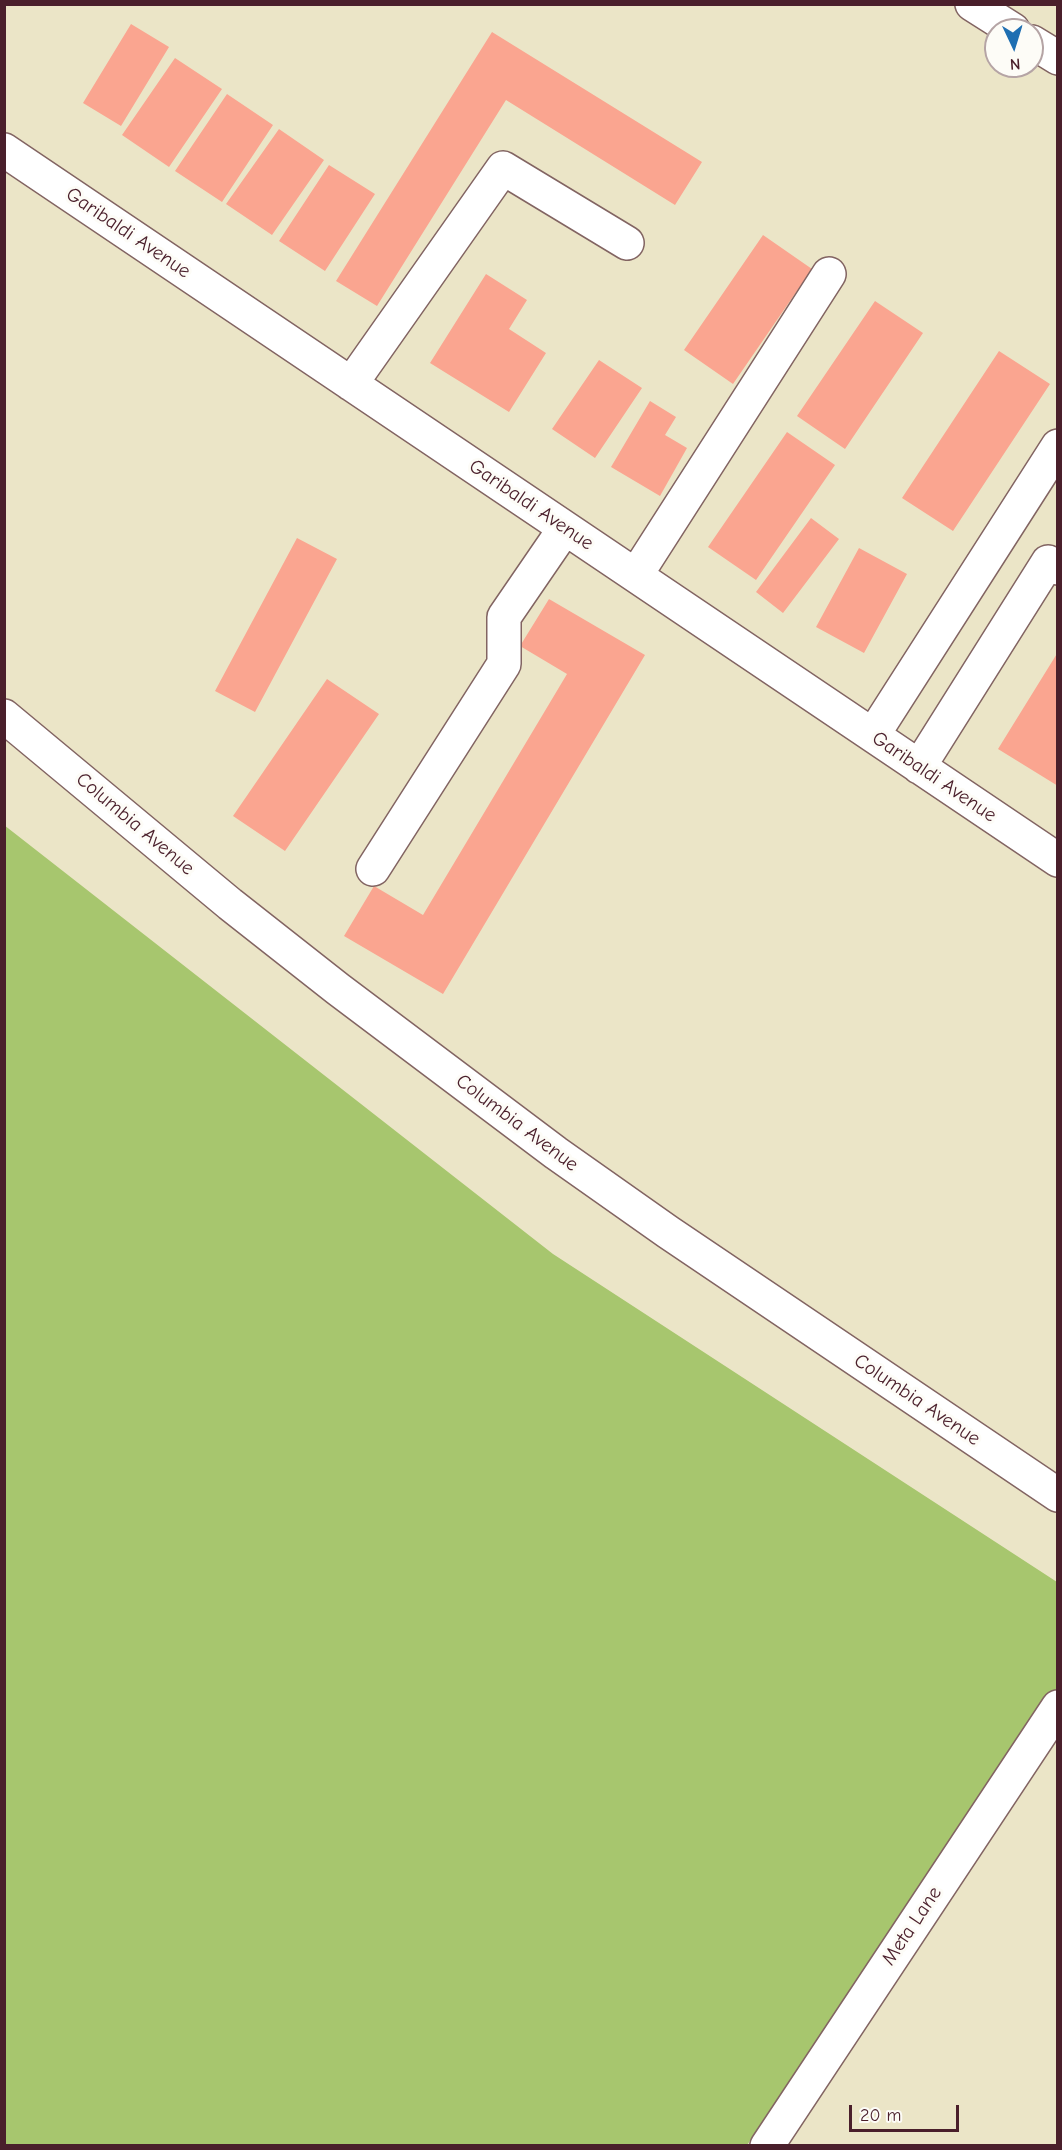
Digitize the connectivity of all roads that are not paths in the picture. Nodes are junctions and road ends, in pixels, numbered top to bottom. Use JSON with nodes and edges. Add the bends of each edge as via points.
{"nodes":[{"id":1,"x":972,"y":4,"type":"edge"},
{"id":2,"x":994,"y":18,"type":"edge"},
{"id":3,"x":1044,"y":49,"type":"edge"},
{"id":4,"x":1058,"y":58,"type":"edge"},
{"id":5,"x":4,"y":150,"type":"edge"},
{"id":6,"x":627,"y":243,"type":"dead end"},
{"id":7,"x":829,"y":274,"type":"dead end"},
{"id":8,"x":351,"y":384,"type":"junction"},
{"id":9,"x":1058,"y":446,"type":"edge"},
{"id":10,"x":565,"y":528,"type":"junction"},
{"id":11,"x":1058,"y":568,"type":"edge"},
{"id":12,"x":636,"y":575,"type":"junction"},
{"id":13,"x":4,"y":716,"type":"edge"},
{"id":14,"x":873,"y":735,"type":"junction"},
{"id":15,"x":919,"y":767,"type":"junction"},
{"id":16,"x":1058,"y":860,"type":"edge"},
{"id":17,"x":373,"y":869,"type":"dead end"},
{"id":18,"x":1058,"y":1495,"type":"edge"},
{"id":19,"x":1058,"y":1707,"type":"edge"},
{"id":20,"x":767,"y":2145,"type":"edge"}],
"edges":[{"from":1,"to":2,"type":"street"},
{"from":3,"to":4,"type":"street"},
{"from":5,"to":8,"type":"street","name":"Garibaldi Avenue"},
{"from":6,"to":8,"type":"street","via":[[503,168]]},
{"from":7,"to":12,"type":"street"},
{"from":8,"to":10,"type":"street","name":"Garibaldi Avenue"},
{"from":9,"to":14,"type":"street"},
{"from":10,"to":12,"type":"street","name":"Garibaldi Avenue"},
{"from":10,"to":17,"type":"street","via":[[504,617],[504,664]]},
{"from":11,"to":15,"type":"street","via":[[1048,562]]},
{"from":12,"to":14,"type":"street","name":"Garibaldi Avenue"},
{"from":13,"to":18,"type":"street","name":"Columbia Avenue","via":[[230,904],[556,1153]]},
{"from":14,"to":15,"type":"street","name":"Garibaldi Avenue"},
{"from":15,"to":16,"type":"street","name":"Garibaldi Avenue"},
{"from":19,"to":20,"type":"street","name":"Meta Lane"}]}
